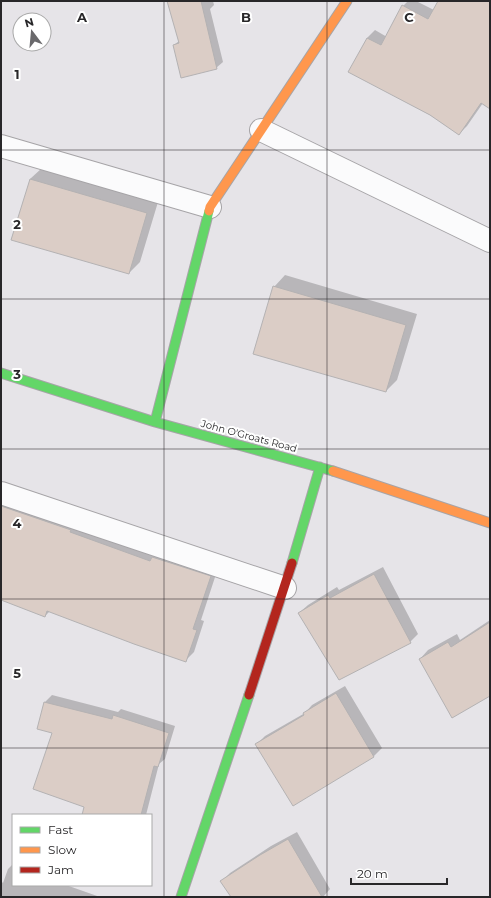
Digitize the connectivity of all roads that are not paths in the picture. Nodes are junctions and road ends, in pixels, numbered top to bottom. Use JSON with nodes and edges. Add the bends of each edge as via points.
{"nodes":[{"id":1,"x":347,"y":1,"type":"edge"},
{"id":2,"x":261,"y":130,"type":"junction"},
{"id":3,"x":1,"y":146,"type":"edge"},
{"id":4,"x":210,"y":207,"type":"junction"},
{"id":5,"x":489,"y":240,"type":"edge"},
{"id":6,"x":1,"y":372,"type":"edge"},
{"id":7,"x":155,"y":422,"type":"junction"},
{"id":8,"x":320,"y":467,"type":"junction"},
{"id":9,"x":1,"y":493,"type":"edge"},
{"id":10,"x":490,"y":523,"type":"edge"},
{"id":11,"x":285,"y":588,"type":"junction"},
{"id":12,"x":181,"y":897,"type":"edge"}],
"edges":[{"from":1,"to":2,"type":"street"},
{"from":2,"to":4,"type":"street"},
{"from":2,"to":5,"type":"street"},
{"from":3,"to":4,"type":"street"},
{"from":4,"to":7,"type":"street"},
{"from":6,"to":7,"type":"street","name":"John O'Groats Road"},
{"from":7,"to":8,"type":"street","name":"John O'Groats Road"},
{"from":8,"to":10,"type":"street","name":"John O'Groats Road"},
{"from":8,"to":11,"type":"street"},
{"from":9,"to":11,"type":"street"},
{"from":11,"to":12,"type":"street"}]}
